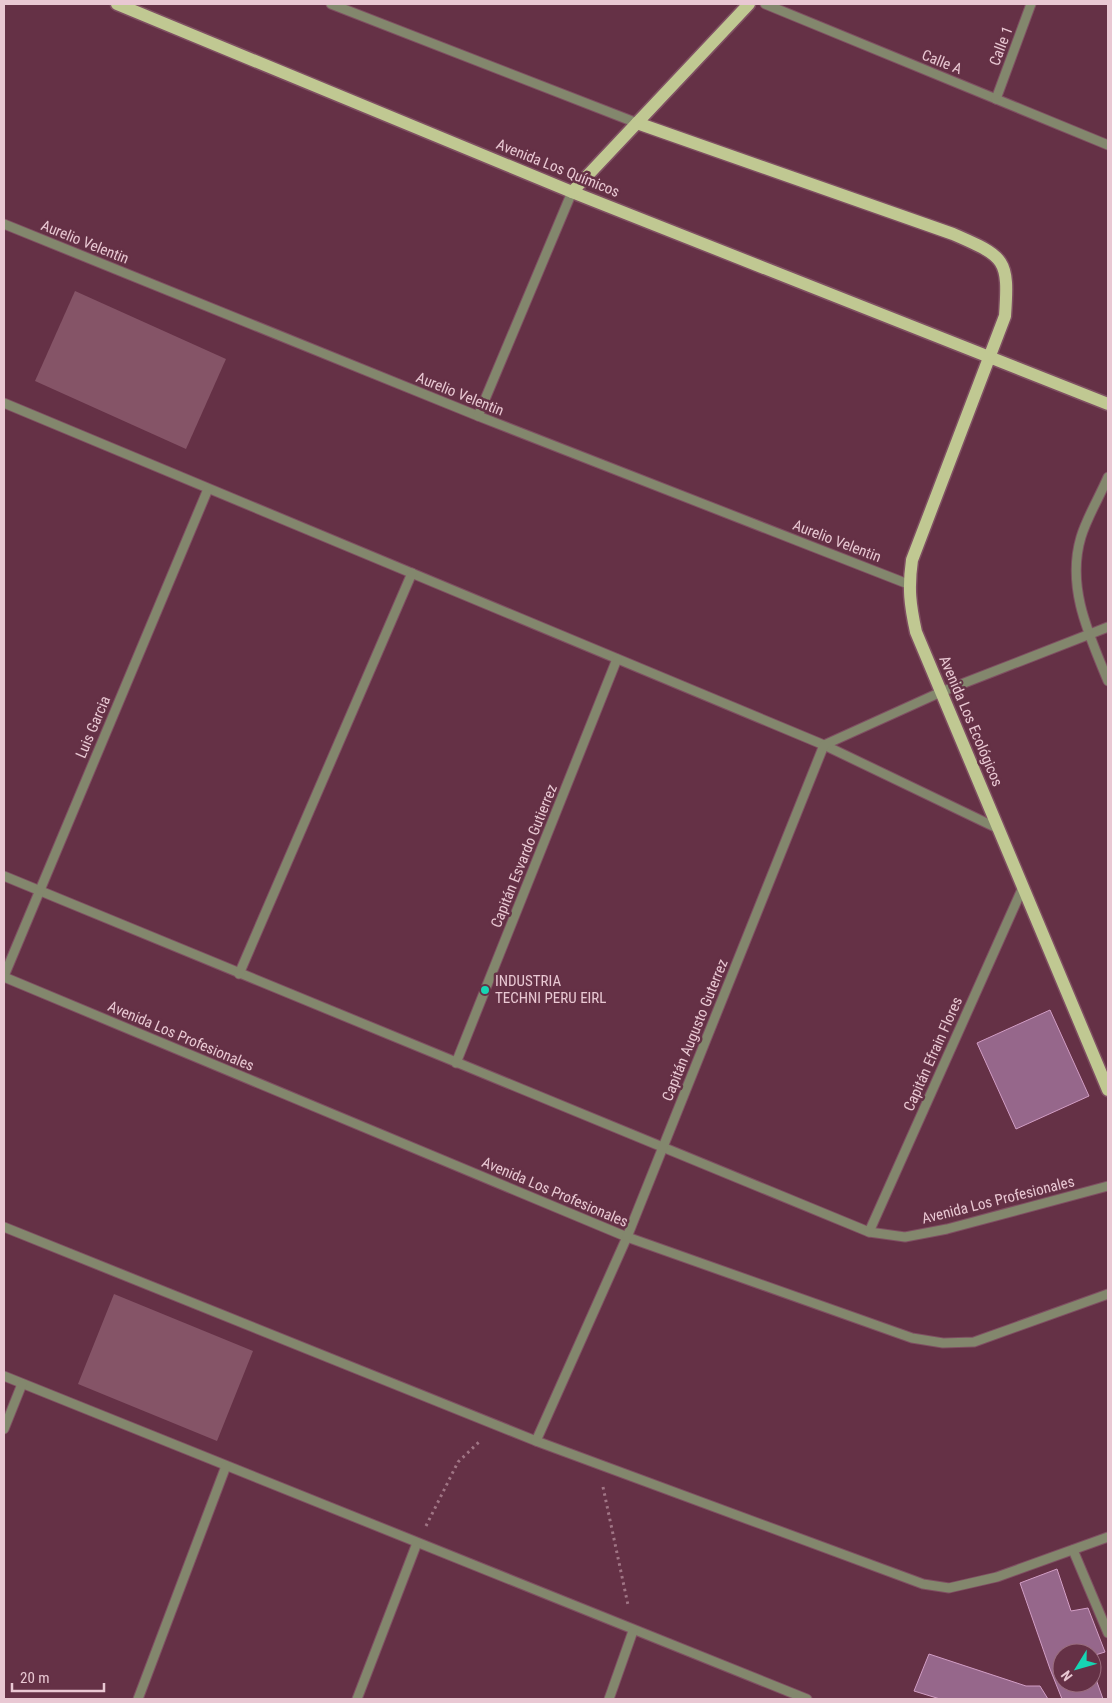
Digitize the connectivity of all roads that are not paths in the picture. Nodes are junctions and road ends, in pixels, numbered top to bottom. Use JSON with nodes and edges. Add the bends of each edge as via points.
{"nodes":[{"id":1,"x":117,"y":4,"type":"edge"},
{"id":2,"x":331,"y":4,"type":"edge"},
{"id":3,"x":749,"y":4,"type":"edge"},
{"id":4,"x":765,"y":4,"type":"edge"},
{"id":5,"x":1031,"y":4,"type":"edge"},
{"id":6,"x":996,"y":99,"type":"junction"},
{"id":7,"x":637,"y":123,"type":"junction"},
{"id":8,"x":1108,"y":145,"type":"edge"},
{"id":9,"x":572,"y":192,"type":"junction"},
{"id":10,"x":4,"y":224,"type":"edge"},
{"id":11,"x":989,"y":356,"type":"junction"},
{"id":12,"x":4,"y":404,"type":"edge"},
{"id":13,"x":1108,"y":404,"type":"edge"},
{"id":14,"x":478,"y":416,"type":"junction"},
{"id":15,"x":1108,"y":477,"type":"edge"},
{"id":16,"x":208,"y":489,"type":"junction"},
{"id":17,"x":412,"y":574,"type":"junction"},
{"id":18,"x":908,"y":584,"type":"junction"},
{"id":19,"x":1108,"y":628,"type":"edge"},
{"id":20,"x":1089,"y":634,"type":"junction"},
{"id":21,"x":617,"y":659,"type":"junction"},
{"id":22,"x":1108,"y":681,"type":"edge"},
{"id":23,"x":941,"y":692,"type":"junction"},
{"id":24,"x":824,"y":745,"type":"junction"},
{"id":25,"x":999,"y":829,"type":"junction"},
{"id":26,"x":4,"y":876,"type":"edge"},
{"id":27,"x":1023,"y":887,"type":"junction"},
{"id":28,"x":38,"y":891,"type":"junction"},
{"id":29,"x":239,"y":974,"type":"junction"},
{"id":30,"x":4,"y":976,"type":"edge"},
{"id":31,"x":456,"y":1063,"type":"junction"},
{"id":32,"x":1108,"y":1090,"type":"edge"},
{"id":33,"x":663,"y":1149,"type":"junction"},
{"id":34,"x":1108,"y":1186,"type":"edge"},
{"id":35,"x":4,"y":1227,"type":"edge"},
{"id":36,"x":869,"y":1232,"type":"junction"},
{"id":37,"x":627,"y":1237,"type":"junction"},
{"id":38,"x":1108,"y":1294,"type":"edge"},
{"id":39,"x":4,"y":1376,"type":"edge"},
{"id":40,"x":22,"y":1384,"type":"junction"},
{"id":41,"x":4,"y":1429,"type":"edge"},
{"id":42,"x":536,"y":1441,"type":"junction"},
{"id":43,"x":226,"y":1466,"type":"junction"},
{"id":44,"x":1108,"y":1538,"type":"edge"},
{"id":45,"x":417,"y":1543,"type":"junction"},
{"id":46,"x":1073,"y":1550,"type":"junction"},
{"id":47,"x":633,"y":1631,"type":"junction"},
{"id":48,"x":1108,"y":1633,"type":"edge"},
{"id":49,"x":791,"y":1697,"type":"edge"},
{"id":50,"x":138,"y":1699,"type":"edge"},
{"id":51,"x":357,"y":1699,"type":"edge"},
{"id":52,"x":609,"y":1699,"type":"edge"},
{"id":53,"x":807,"y":1699,"type":"edge"}],
"edges":[{"from":1,"to":9,"type":"main road","name":"Avenida Los Químicos"},
{"from":2,"to":7,"type":"street"},
{"from":3,"to":7,"type":"main road"},
{"from":4,"to":6,"type":"street","name":"Calle A"},
{"from":5,"to":6,"type":"street","name":"Calle 1"},
{"from":6,"to":8,"type":"street","name":"Calle A"},
{"from":7,"to":9,"type":"main road"},
{"from":7,"to":11,"type":"main road","name":"Avenida Los Ecológicos","via":[[954,234],[999,258],[1008,278],[1005,316]]},
{"from":9,"to":11,"type":"main road","name":"Avenida Los Químicos"},
{"from":9,"to":14,"type":"street"},
{"from":10,"to":14,"type":"street","name":"Aurelio Velentin"},
{"from":11,"to":13,"type":"main road","name":"Avenida Los Químicos"},
{"from":11,"to":18,"type":"main road","name":"Avenida Los Ecológicos","via":[[912,560]]},
{"from":12,"to":16,"type":"street"},
{"from":14,"to":18,"type":"street","name":"Aurelio Velentin"},
{"from":15,"to":20,"type":"street","via":[[1082,536],[1075,568],[1077,591]]},
{"from":16,"to":17,"type":"street"},
{"from":16,"to":28,"type":"street","name":"Luis Garcia"},
{"from":17,"to":21,"type":"street"},
{"from":17,"to":29,"type":"street"},
{"from":18,"to":23,"type":"main road","name":"Avenida Los Ecológicos","via":[[916,632]]},
{"from":19,"to":20,"type":"street"},
{"from":20,"to":22,"type":"street"},
{"from":20,"to":23,"type":"street"},
{"from":21,"to":24,"type":"street"},
{"from":21,"to":31,"type":"street","name":"Capitán Esvardo Gutierrez"},
{"from":23,"to":24,"type":"street"},
{"from":23,"to":25,"type":"main road","name":"Avenida Los Ecológicos"},
{"from":24,"to":25,"type":"street"},
{"from":24,"to":33,"type":"street","name":"Capitán Augusto Guterrez"},
{"from":25,"to":27,"type":"main road","name":"Avenida Los Ecológicos"},
{"from":26,"to":28,"type":"street","name":"Avenida Los Profesionales"},
{"from":27,"to":32,"type":"main road","name":"Avenida Los Ecológicos"},
{"from":27,"to":36,"type":"street","name":"Capitán Efrain Flores"},
{"from":28,"to":29,"type":"street","name":"Avenida Los Profesionales"},
{"from":28,"to":30,"type":"street","name":"Luis Garcia"},
{"from":29,"to":31,"type":"street","name":"Avenida Los Profesionales"},
{"from":30,"to":37,"type":"street","name":"Avenida Los Profesionales"},
{"from":31,"to":33,"type":"street","name":"Avenida Los Profesionales"},
{"from":33,"to":36,"type":"street","name":"Avenida Los Profesionales"},
{"from":33,"to":37,"type":"street","name":"Capitán Augusto Guterrez"},
{"from":34,"to":36,"type":"street","name":"Avenida Los Profesionales","via":[[947,1230],[905,1237]]},
{"from":35,"to":42,"type":"street"},
{"from":37,"to":38,"type":"street","name":"Avenida Los Profesionales","via":[[912,1338],[944,1343],[974,1342]]},
{"from":37,"to":42,"type":"street","name":"Capitán Augusto Guterrez"},
{"from":39,"to":40,"type":"street"},
{"from":40,"to":41,"type":"street"},
{"from":40,"to":43,"type":"street"},
{"from":42,"to":46,"type":"street","via":[[923,1584],[949,1588],[959,1586],[997,1577]]},
{"from":43,"to":45,"type":"street"},
{"from":43,"to":50,"type":"street"},
{"from":44,"to":46,"type":"street"},
{"from":45,"to":47,"type":"street"},
{"from":45,"to":51,"type":"street"},
{"from":46,"to":48,"type":"street"},
{"from":47,"to":49,"type":"street"},
{"from":47,"to":52,"type":"street"},
{"from":49,"to":53,"type":"street"}]}
